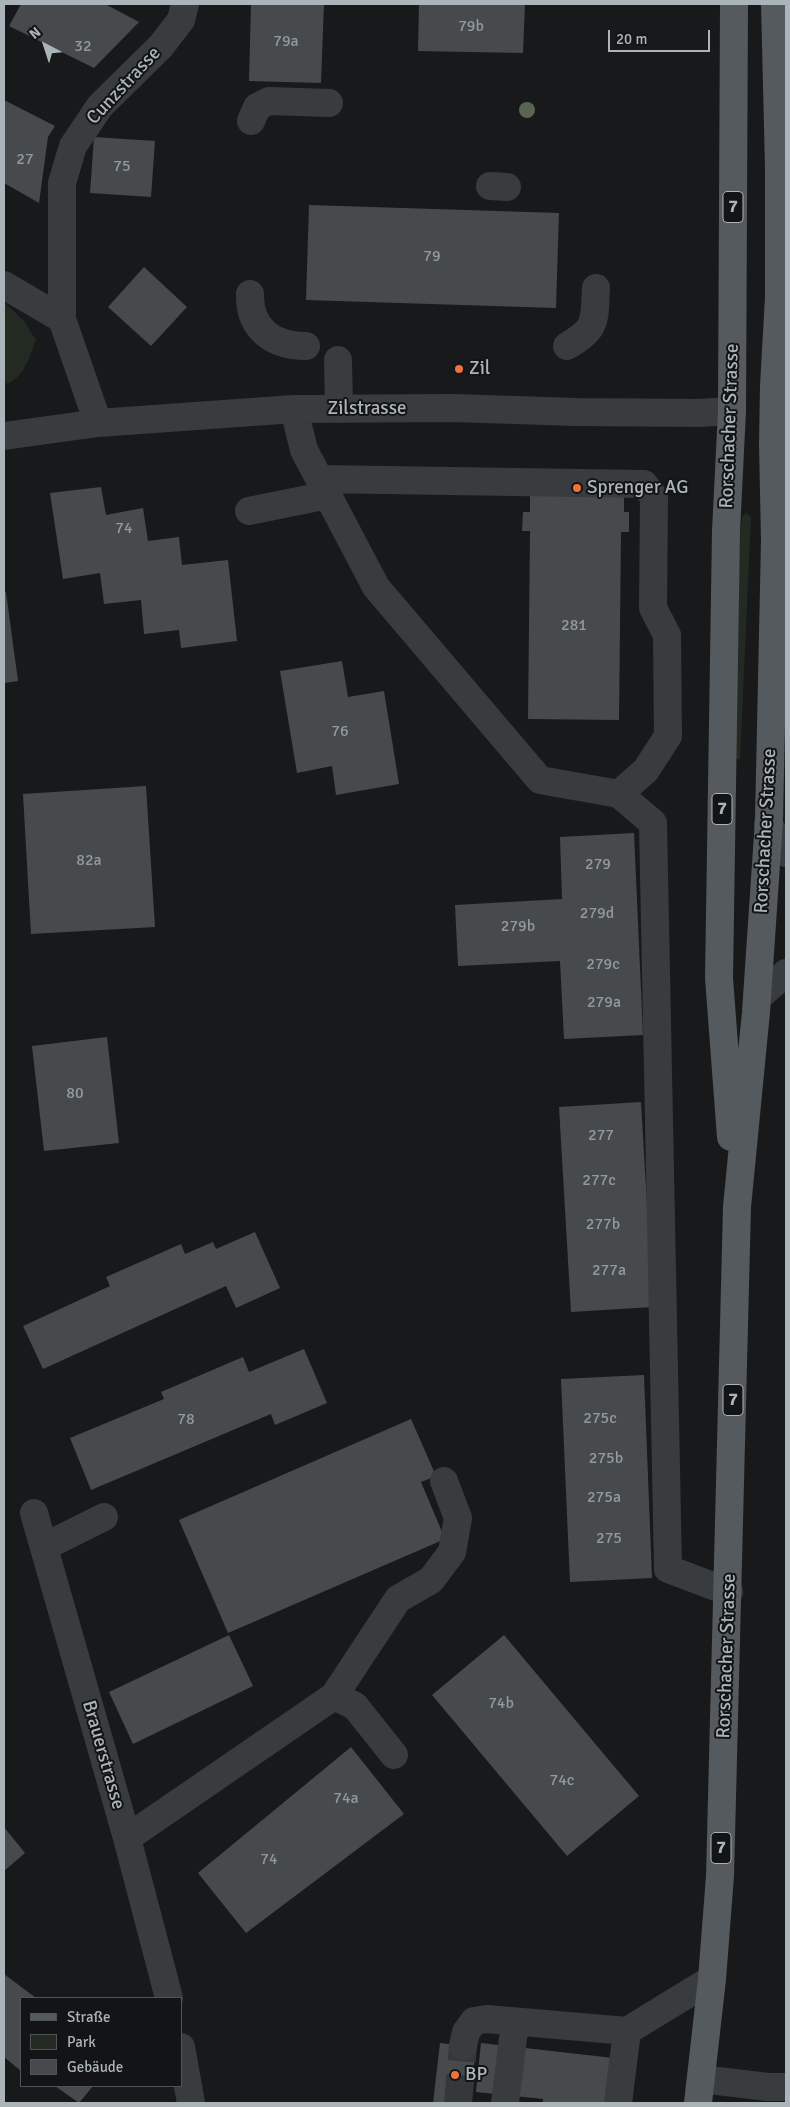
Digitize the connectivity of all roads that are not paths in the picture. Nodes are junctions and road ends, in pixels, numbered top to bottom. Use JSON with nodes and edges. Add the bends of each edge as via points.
{"nodes":[{"id":1,"x":185,"y":4,"type":"edge"},
{"id":2,"x":734,"y":4,"type":"edge"},
{"id":3,"x":775,"y":4,"type":"edge"},
{"id":4,"x":329,"y":103,"type":"dead end"},
{"id":5,"x":251,"y":121,"type":"dead end"},
{"id":6,"x":783,"y":179,"type":"edge"},
{"id":7,"x":4,"y":285,"type":"edge"},
{"id":8,"x":596,"y":288,"type":"dead end"},
{"id":9,"x":250,"y":294,"type":"dead end"},
{"id":10,"x":62,"y":319,"type":"junction"},
{"id":11,"x":306,"y":346,"type":"dead end"},
{"id":12,"x":567,"y":346,"type":"dead end"},
{"id":13,"x":338,"y":360,"type":"dead end"},
{"id":14,"x":780,"y":385,"type":"edge"},
{"id":15,"x":294,"y":409,"type":"junction"},
{"id":16,"x":339,"y":409,"type":"junction"},
{"id":17,"x":732,"y":411,"type":"junction"},
{"id":18,"x":98,"y":424,"type":"junction"},
{"id":19,"x":4,"y":436,"type":"edge"},
{"id":20,"x":780,"y":444,"type":"edge"},
{"id":21,"x":324,"y":487,"type":"junction"},
{"id":22,"x":249,"y":512,"type":"dead end"},
{"id":23,"x":620,"y":794,"type":"junction"},
{"id":24,"x":768,"y":824,"type":"junction"},
{"id":25,"x":786,"y":853,"type":"edge"},
{"id":26,"x":786,"y":973,"type":"edge"},
{"id":27,"x":757,"y":998,"type":"junction"},
{"id":28,"x":736,"y":1207,"type":"junction"},
{"id":29,"x":444,"y":1482,"type":"dead end"},
{"id":30,"x":34,"y":1513,"type":"dead end"},
{"id":31,"x":104,"y":1517,"type":"dead end"},
{"id":32,"x":44,"y":1547,"type":"junction"},
{"id":33,"x":729,"y":1592,"type":"junction"},
{"id":34,"x":334,"y":1696,"type":"junction"},
{"id":35,"x":394,"y":1755,"type":"dead end"},
{"id":36,"x":127,"y":1838,"type":"junction"},
{"id":37,"x":712,"y":1979,"type":"junction"},
{"id":38,"x":169,"y":1997,"type":"edge"},
{"id":39,"x":515,"y":2022,"type":"junction"},
{"id":40,"x":627,"y":2031,"type":"junction"},
{"id":41,"x":463,"y":2046,"type":"tunnel mouth"},
{"id":42,"x":182,"y":2053,"type":"edge"},
{"id":43,"x":786,"y":2087,"type":"edge"},
{"id":44,"x":700,"y":2091,"type":"edge"},
{"id":45,"x":191,"y":2103,"type":"edge"},
{"id":46,"x":505,"y":2103,"type":"edge"},
{"id":47,"x":618,"y":2103,"type":"edge"}],
"edges":[{"from":1,"to":10,"type":"street","name":"Cunzstrasse","via":[[181,20],[161,46],[100,106],[73,146],[62,182]]},
{"from":2,"to":17,"type":"main road","name":"Rorschacher Strasse","number":"7"},
{"from":3,"to":6,"type":"main road","name":"Rorschacher Strasse","number":"7"},
{"from":4,"to":5,"type":"street","via":[[269,101],[258,106]]},
{"from":6,"to":14,"type":"main road","name":"Rorschacher Strasse","number":"7"},
{"from":7,"to":10,"type":"street"},
{"from":8,"to":12,"type":"street","via":[[594,320],[585,336]]},
{"from":9,"to":11,"type":"street","via":[[250,306],[260,328],[273,340],[290,346]]},
{"from":10,"to":18,"type":"street","name":"Cunzstrasse"},
{"from":13,"to":16,"type":"street"},
{"from":14,"to":17,"type":"main road"},
{"from":14,"to":20,"type":"main road","name":"Rorschacher Strasse","number":"7"},
{"from":15,"to":16,"type":"street","name":"Zilstrasse"},
{"from":15,"to":18,"type":"street","name":"Zilstrasse"},
{"from":15,"to":21,"type":"street","via":[[304,450]]},
{"from":16,"to":17,"type":"street","name":"Zilstrasse"},
{"from":17,"to":20,"type":"main road"},
{"from":17,"to":28,"type":"main road","name":"Rorschacher Strasse","number":"7","via":[[726,540],[718,978]]},
{"from":18,"to":19,"type":"street","name":"Zilstrasse"},
{"from":20,"to":24,"type":"main road","name":"Rorschacher Strasse","number":"7"},
{"from":21,"to":22,"type":"street"},
{"from":21,"to":23,"type":"street","via":[[376,587],[540,780]]},
{"from":21,"to":23,"type":"street","via":[[644,484],[654,497],[653,608],[667,635],[668,736],[646,770]]},
{"from":23,"to":33,"type":"street","via":[[653,822],[668,1569]]},
{"from":24,"to":25,"type":"street"},
{"from":24,"to":27,"type":"main road","name":"Rorschacher Strasse","number":"7"},
{"from":26,"to":27,"type":"street"},
{"from":27,"to":28,"type":"main road","name":"Rorschacher Strasse","number":"7"},
{"from":28,"to":33,"type":"main road","name":"Rorschacher Strasse","number":"7"},
{"from":29,"to":34,"type":"street","via":[[458,1518],[452,1552],[431,1580],[398,1599]]},
{"from":30,"to":32,"type":"street","name":"Brauerstrasse"},
{"from":31,"to":32,"type":"street"},
{"from":32,"to":36,"type":"street","name":"Brauerstrasse"},
{"from":33,"to":37,"type":"main road","name":"Rorschacher Strasse","number":"7","via":[[720,1876]]},
{"from":34,"to":35,"type":"street","via":[[355,1706]]},
{"from":34,"to":36,"type":"street"},
{"from":36,"to":38,"type":"street","name":"Brauerstrasse"},
{"from":37,"to":40,"type":"street"},
{"from":37,"to":44,"type":"main road","name":"Rorschacher Strasse","number":"7"},
{"from":39,"to":40,"type":"street"},
{"from":39,"to":41,"type":"street","via":[[474,2021],[466,2032]]},
{"from":39,"to":46,"type":"street"},
{"from":40,"to":47,"type":"street"},
{"from":42,"to":45,"type":"street"},
{"from":43,"to":44,"type":"street"}]}
